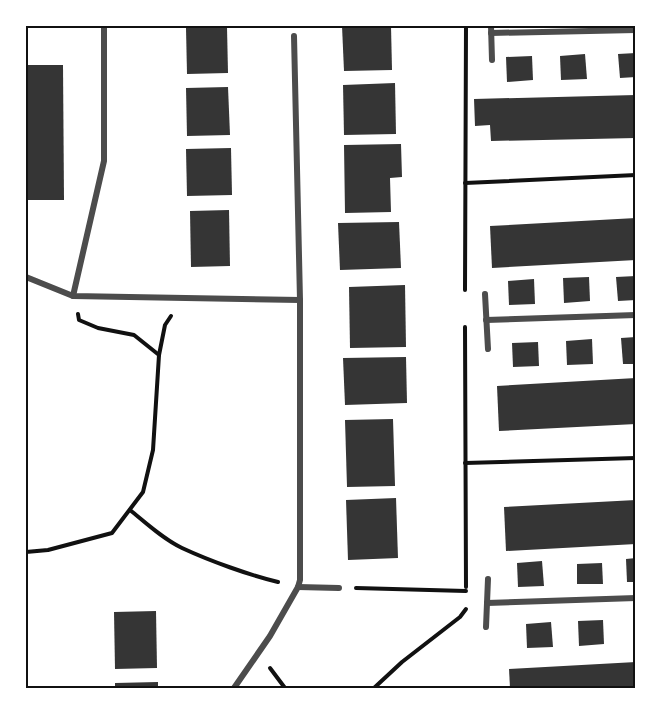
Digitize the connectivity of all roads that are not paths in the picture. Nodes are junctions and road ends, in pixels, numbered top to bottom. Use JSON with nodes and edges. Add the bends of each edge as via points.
{"nodes":[{"id":1,"x":104,"y":26,"type":"edge"},
{"id":2,"x":491,"y":29,"type":"edge"},
{"id":3,"x":636,"y":30,"type":"edge"},
{"id":4,"x":294,"y":36,"type":"dead end"},
{"id":5,"x":492,"y":60,"type":"dead end"},
{"id":6,"x":26,"y":277,"type":"edge"},
{"id":7,"x":485,"y":294,"type":"dead end"},
{"id":8,"x":73,"y":296,"type":"junction"},
{"id":9,"x":300,"y":300,"type":"junction"},
{"id":10,"x":636,"y":315,"type":"edge"},
{"id":11,"x":486,"y":320,"type":"junction"},
{"id":12,"x":488,"y":349,"type":"dead end"},
{"id":13,"x":488,"y":579,"type":"dead end"},
{"id":14,"x":298,"y":587,"type":"junction"},
{"id":15,"x":339,"y":588,"type":"dead end"},
{"id":16,"x":636,"y":598,"type":"edge"},
{"id":17,"x":487,"y":603,"type":"junction"},
{"id":18,"x":486,"y":627,"type":"dead end"},
{"id":19,"x":234,"y":688,"type":"edge"}],
"edges":[{"from":1,"to":8,"type":"street","via":[[104,161]]},
{"from":2,"to":3,"type":"street"},
{"from":2,"to":5,"type":"street"},
{"from":4,"to":9,"type":"street"},
{"from":6,"to":8,"type":"street"},
{"from":7,"to":11,"type":"street"},
{"from":8,"to":9,"type":"street"},
{"from":9,"to":14,"type":"street"},
{"from":10,"to":11,"type":"street"},
{"from":11,"to":12,"type":"street"},
{"from":13,"to":17,"type":"street"},
{"from":14,"to":15,"type":"street"},
{"from":14,"to":19,"type":"street"},
{"from":16,"to":17,"type":"street"},
{"from":17,"to":18,"type":"street"}]}
